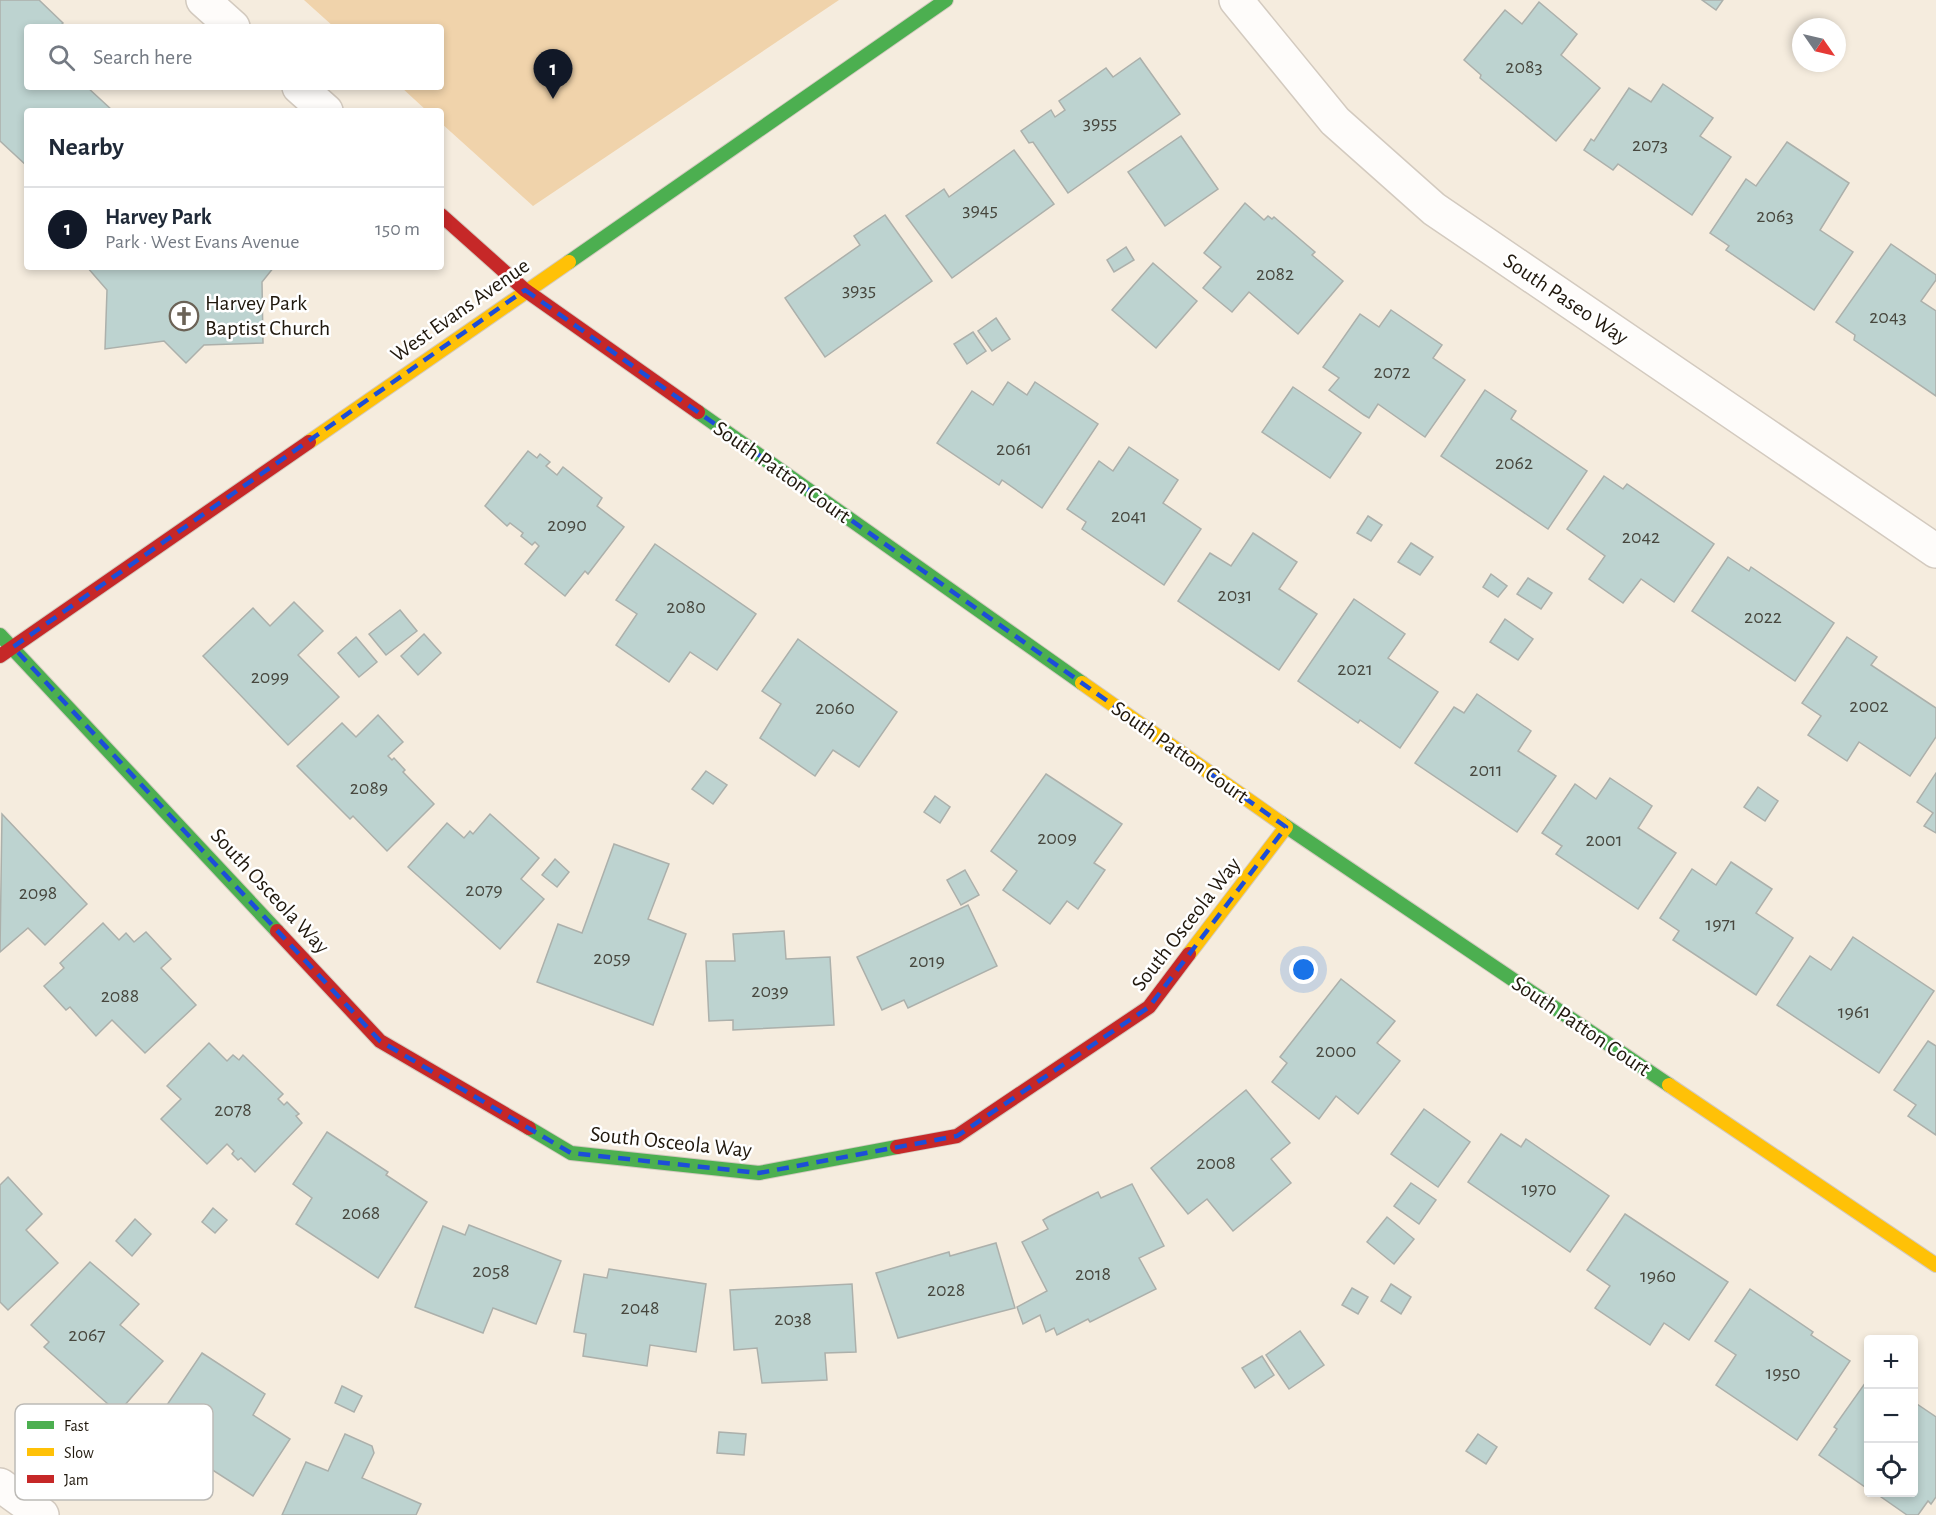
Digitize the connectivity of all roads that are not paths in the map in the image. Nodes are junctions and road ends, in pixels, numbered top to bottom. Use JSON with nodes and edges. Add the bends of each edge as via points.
{"nodes":[{"id":1,"x":203,"y":0,"type":"edge"},
{"id":2,"x":946,"y":0,"type":"edge"},
{"id":3,"x":1236,"y":0,"type":"edge"},
{"id":4,"x":230,"y":24,"type":"edge"},
{"id":5,"x":302,"y":90,"type":"edge"},
{"id":6,"x":323,"y":108,"type":"edge"},
{"id":7,"x":444,"y":218,"type":"edge"},
{"id":8,"x":525,"y":290,"type":"junction"},
{"id":9,"x":1936,"y":551,"type":"edge"},
{"id":10,"x":0,"y":635,"type":"edge"},
{"id":11,"x":13,"y":647,"type":"junction"},
{"id":12,"x":0,"y":656,"type":"edge"},
{"id":13,"x":1286,"y":827,"type":"junction"},
{"id":14,"x":1936,"y":1265,"type":"edge"},
{"id":15,"x":0,"y":1485,"type":"edge"},
{"id":16,"x":15,"y":1496,"type":"edge"},
{"id":17,"x":21,"y":1500,"type":"edge"},
{"id":18,"x":42,"y":1515,"type":"edge"}],
"edges":[{"from":1,"to":4,"type":"street"},
{"from":2,"to":8,"type":"street","name":"West Evans Avenue"},
{"from":3,"to":9,"type":"street","name":"South Paseo Way","via":[[1335,121],[1434,209]]},
{"from":5,"to":6,"type":"street"},
{"from":7,"to":8,"type":"street","name":"South Patton Court"},
{"from":8,"to":11,"type":"street","name":"West Evans Avenue"},
{"from":8,"to":13,"type":"street","name":"South Patton Court"},
{"from":10,"to":11,"type":"street","name":"South Osceola Way"},
{"from":11,"to":12,"type":"street","name":"West Evans Avenue"},
{"from":11,"to":13,"type":"street","name":"South Osceola Way","via":[[380,1041],[572,1153],[759,1173],[957,1136],[1149,1007]]},
{"from":13,"to":14,"type":"street","name":"South Patton Court"},
{"from":15,"to":16,"type":"street"},
{"from":17,"to":18,"type":"street"}]}
